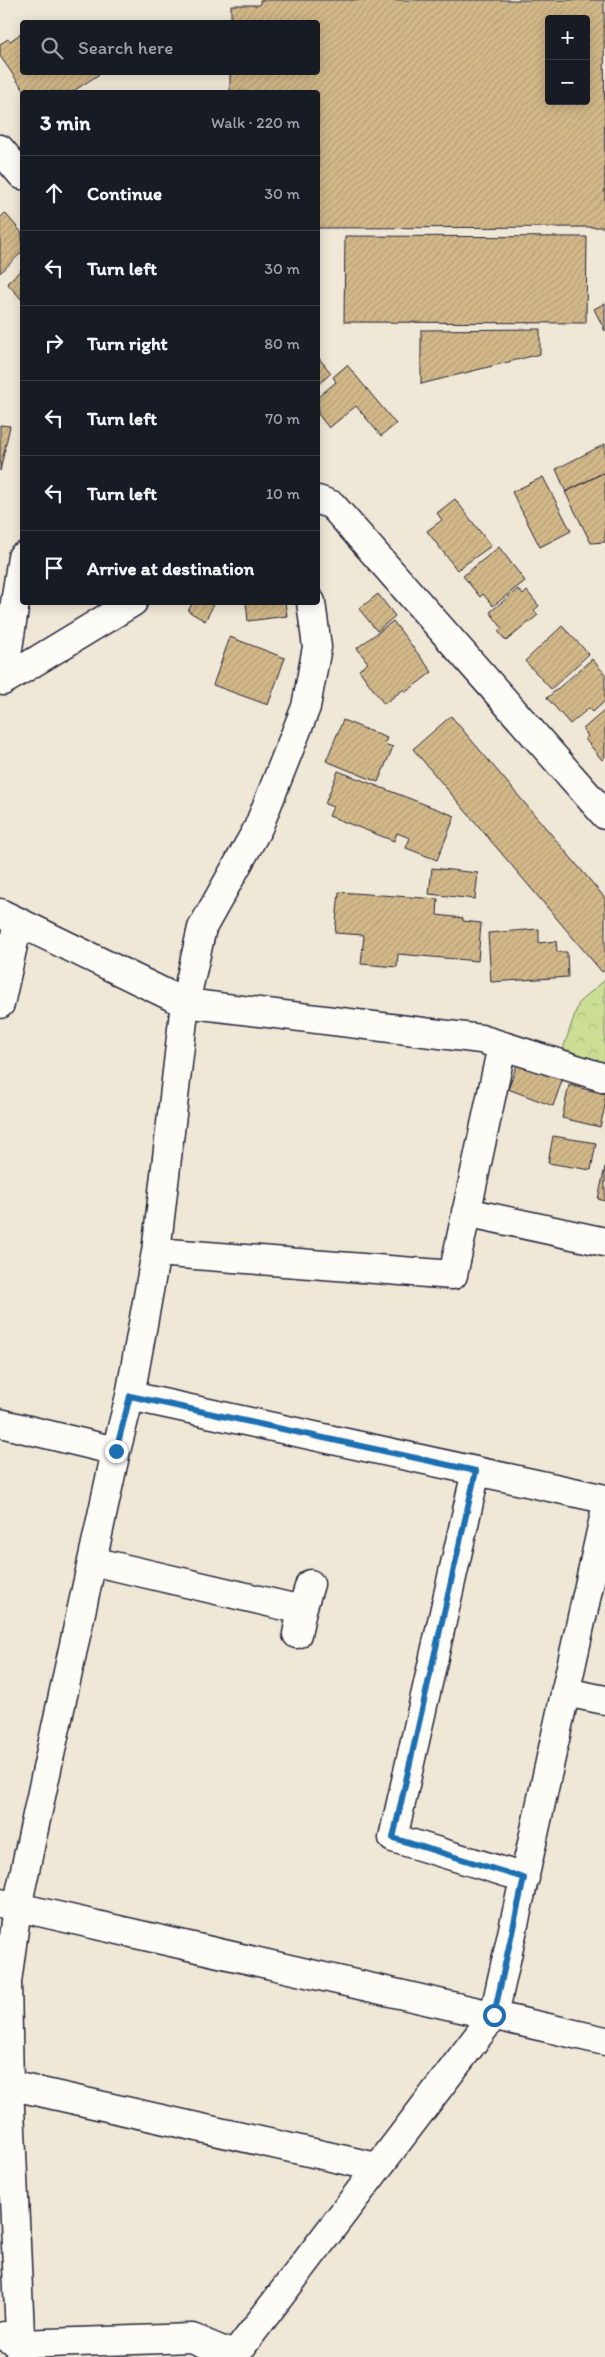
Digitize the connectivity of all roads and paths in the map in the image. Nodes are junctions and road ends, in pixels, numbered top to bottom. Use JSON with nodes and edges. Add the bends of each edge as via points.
{"nodes":[{"id":1,"x":0,"y":149,"type":"edge"},
{"id":2,"x":20,"y":173,"type":"edge"},
{"id":3,"x":320,"y":501,"type":"edge"},
{"id":4,"x":14,"y":569,"type":"edge"},
{"id":5,"x":128,"y":605,"type":"edge"},
{"id":6,"x":311,"y":605,"type":"edge"},
{"id":7,"x":605,"y":815,"type":"edge"},
{"id":8,"x":9,"y":918,"type":"edge"},
{"id":9,"x":185,"y":1003,"type":"junction"},
{"id":10,"x":0,"y":1004,"type":"edge"},
{"id":11,"x":502,"y":1046,"type":"junction"},
{"id":12,"x":605,"y":1078,"type":"edge"},
{"id":13,"x":466,"y":1212,"type":"junction"},
{"id":14,"x":605,"y":1242,"type":"edge"},
{"id":15,"x":156,"y":1252,"type":"junction"},
{"id":16,"x":130,"y":1396,"type":"junction"},
{"id":17,"x":0,"y":1424,"type":"edge"},
{"id":18,"x":116,"y":1451,"type":"junction"},
{"id":19,"x":476,"y":1471,"type":"junction"},
{"id":20,"x":605,"y":1499,"type":"edge"},
{"id":21,"x":605,"y":1513,"type":"edge"},
{"id":22,"x":92,"y":1561,"type":"junction"},
{"id":23,"x":303,"y":1609,"type":"dead end"},
{"id":24,"x":565,"y":1692,"type":"junction"},
{"id":25,"x":605,"y":1700,"type":"edge"},
{"id":26,"x":524,"y":1878,"type":"junction"},
{"id":27,"x":9,"y":1905,"type":"edge"},
{"id":28,"x":494,"y":2015,"type":"junction"},
{"id":29,"x":605,"y":2041,"type":"edge"},
{"id":30,"x":9,"y":2086,"type":"junction"},
{"id":31,"x":376,"y":2168,"type":"junction"},
{"id":32,"x":13,"y":2345,"type":"edge"},
{"id":33,"x":236,"y":2356,"type":"edge"}],
"edges":[{"from":1,"to":2,"type":"street"},
{"from":3,"to":7,"type":"street","via":[[332,505]]},
{"from":4,"to":5,"type":"street","via":[[3,681]]},
{"from":6,"to":9,"type":"street","via":[[317,647],[306,707],[258,828],[202,928]]},
{"from":8,"to":9,"type":"street"},
{"from":8,"to":10,"type":"street"},
{"from":9,"to":11,"type":"street","via":[[481,1040]]},
{"from":9,"to":15,"type":"street"},
{"from":11,"to":12,"type":"street"},
{"from":11,"to":13,"type":"street"},
{"from":13,"to":14,"type":"street"},
{"from":13,"to":15,"type":"street","via":[[453,1276]]},
{"from":15,"to":16,"type":"street"},
{"from":16,"to":18,"type":"street"},
{"from":16,"to":19,"type":"street"},
{"from":17,"to":18,"type":"street"},
{"from":18,"to":22,"type":"street"},
{"from":19,"to":20,"type":"street"},
{"from":19,"to":26,"type":"street","via":[[393,1838]]},
{"from":21,"to":24,"type":"street"},
{"from":22,"to":23,"type":"street"},
{"from":22,"to":27,"type":"street"},
{"from":24,"to":25,"type":"street"},
{"from":24,"to":26,"type":"street"},
{"from":26,"to":28,"type":"street"},
{"from":27,"to":28,"type":"street"},
{"from":27,"to":30,"type":"street"},
{"from":28,"to":29,"type":"street"},
{"from":28,"to":31,"type":"street"},
{"from":30,"to":31,"type":"street"},
{"from":30,"to":32,"type":"street"},
{"from":31,"to":33,"type":"street"},
{"from":32,"to":33,"type":"street","via":[[192,2338]]}]}
